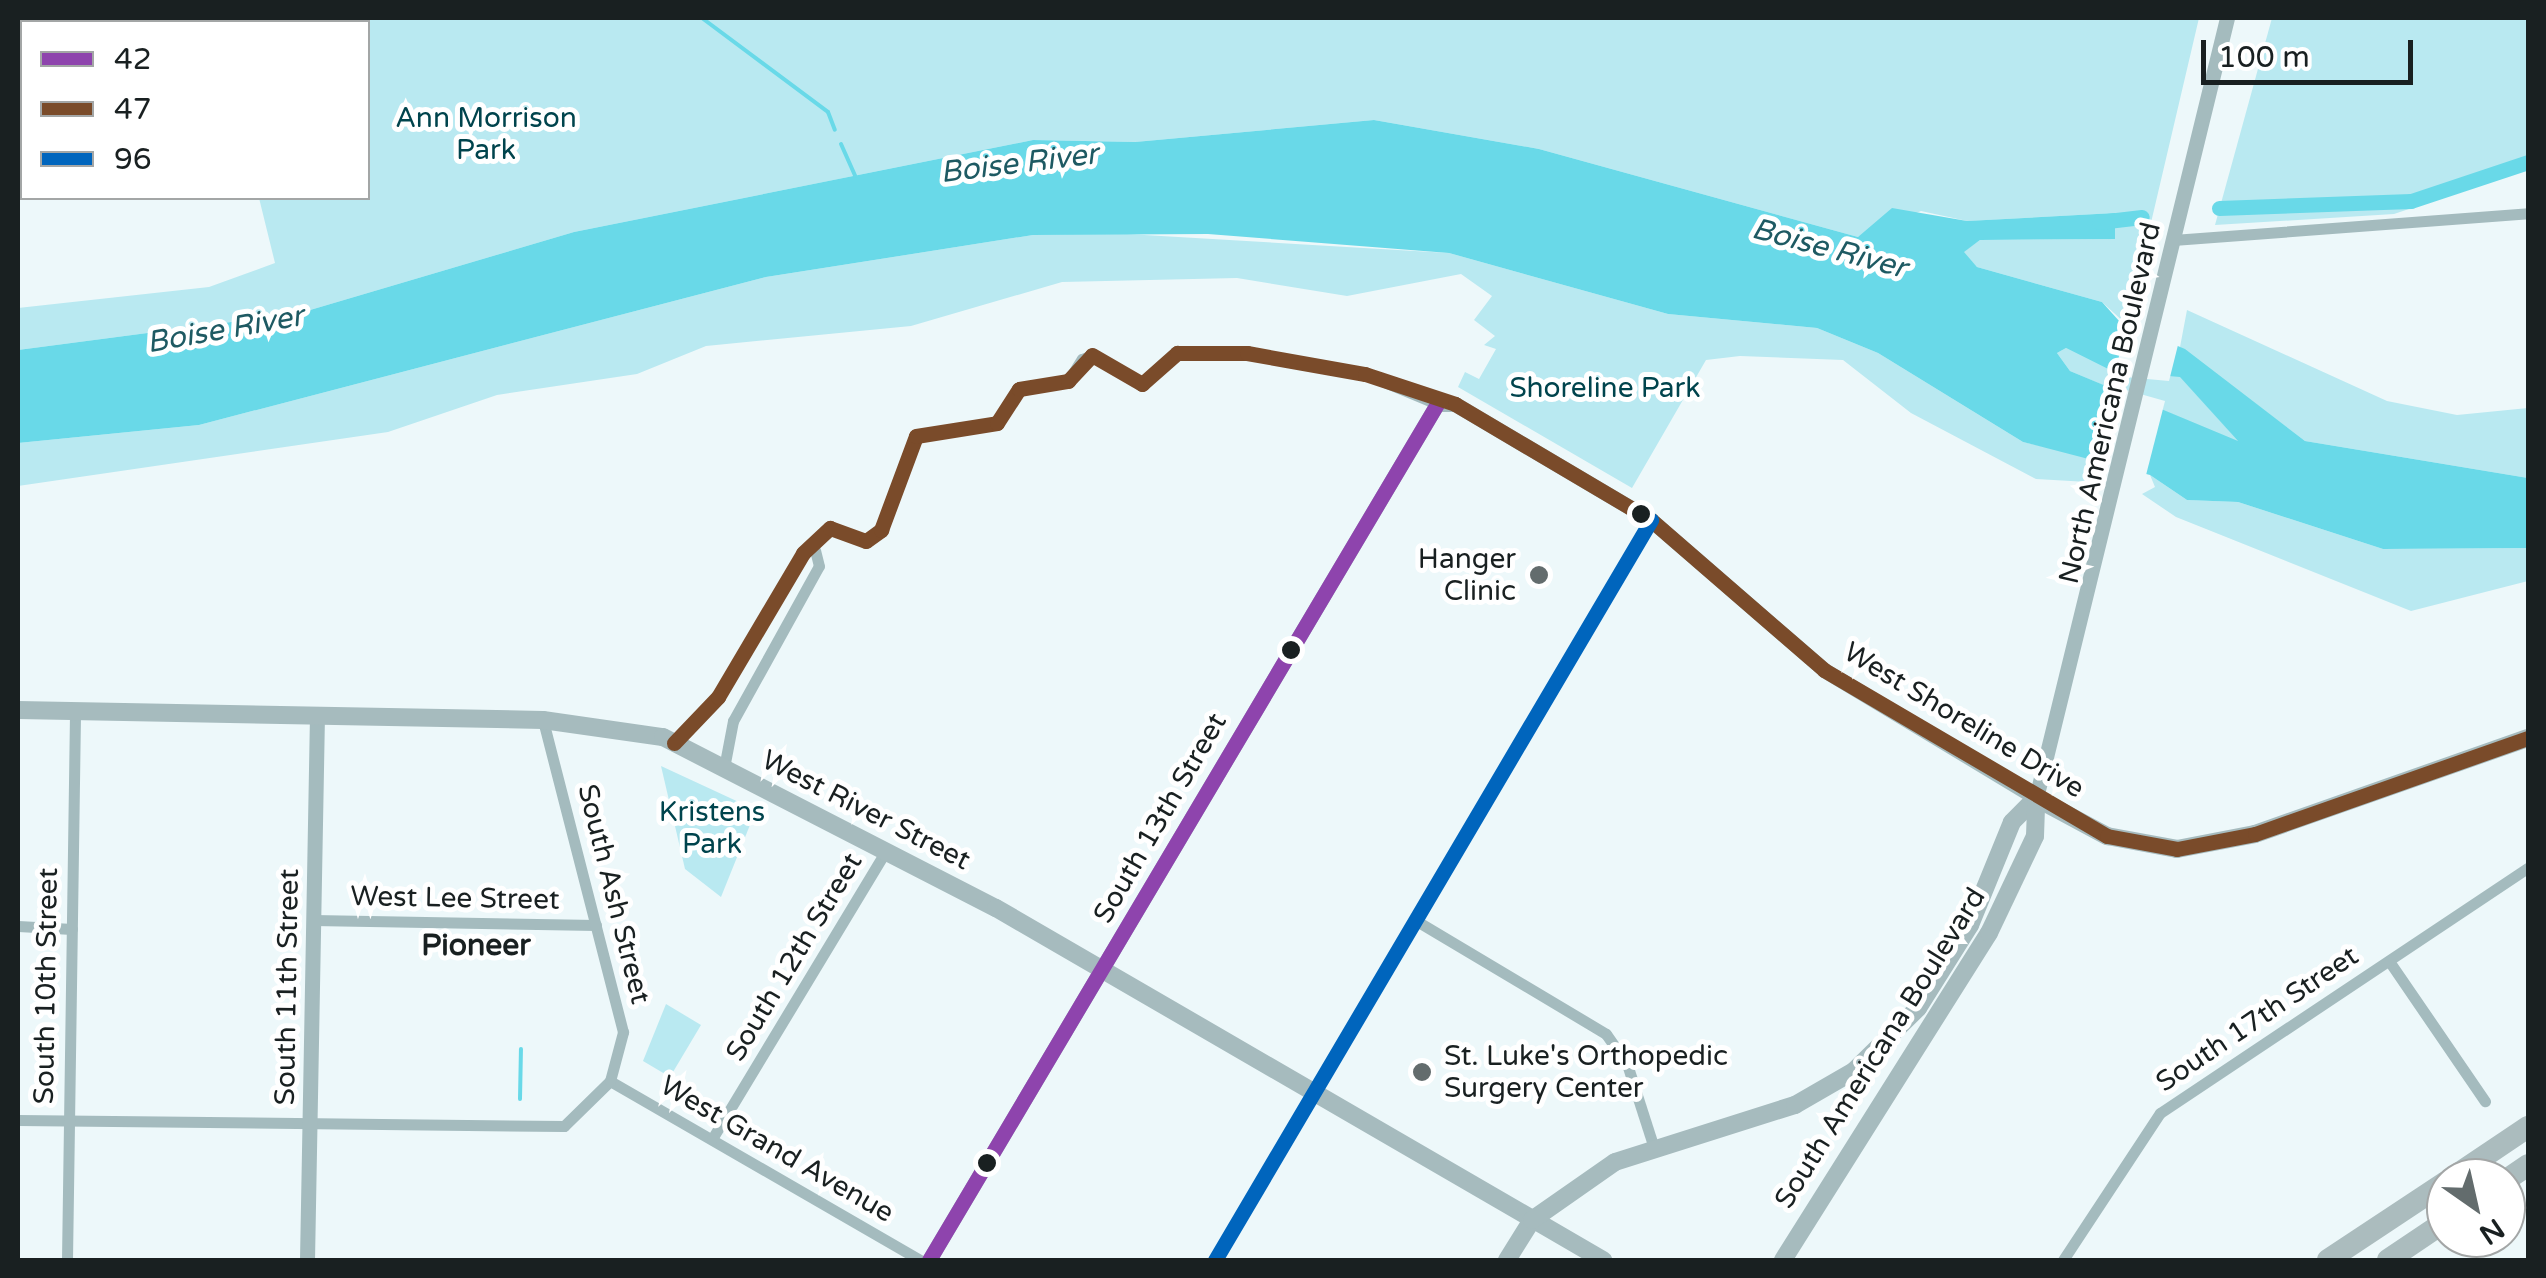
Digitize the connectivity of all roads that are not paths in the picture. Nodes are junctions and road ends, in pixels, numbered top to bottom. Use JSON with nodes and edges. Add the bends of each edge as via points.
{"nodes":[{"id":1,"x":28,"y":18,"type":"edge"},
{"id":2,"x":2227,"y":18,"type":"edge"},
{"id":3,"x":18,"y":20,"type":"edge"},
{"id":4,"x":2528,"y":213,"type":"edge"},
{"id":5,"x":2174,"y":240,"type":"junction"},
{"id":6,"x":1436,"y":404,"type":"junction"},
{"id":7,"x":1651,"y":520,"type":"junction"},
{"id":8,"x":815,"y":550,"type":"junction"},
{"id":9,"x":18,"y":710,"type":"edge"},
{"id":10,"x":75,"y":712,"type":"junction"},
{"id":11,"x":317,"y":715,"type":"junction"},
{"id":12,"x":543,"y":720,"type":"junction"},
{"id":13,"x":2528,"y":738,"type":"edge"},
{"id":14,"x":674,"y":742,"type":"junction"},
{"id":15,"x":724,"y":768,"type":"junction"},
{"id":16,"x":2036,"y":798,"type":"junction"},
{"id":17,"x":886,"y":851,"type":"junction"},
{"id":18,"x":2528,"y":868,"type":"edge"},
{"id":19,"x":313,"y":920,"type":"junction"},
{"id":20,"x":1415,"y":920,"type":"junction"},
{"id":21,"x":596,"y":925,"type":"junction"},
{"id":22,"x":18,"y":926,"type":"edge"},
{"id":23,"x":72,"y":929,"type":"junction"},
{"id":24,"x":2389,"y":961,"type":"junction"},
{"id":25,"x":1100,"y":969,"type":"junction"},
{"id":26,"x":610,"y":1080,"type":"junction"},
{"id":27,"x":1313,"y":1094,"type":"junction"},
{"id":28,"x":2485,"y":1101,"type":"dead end"},
{"id":29,"x":18,"y":1120,"type":"edge"},
{"id":30,"x":69,"y":1121,"type":"junction"},
{"id":31,"x":310,"y":1127,"type":"junction"},
{"id":32,"x":2528,"y":1127,"type":"edge"},
{"id":33,"x":712,"y":1139,"type":"junction"},
{"id":34,"x":1653,"y":1145,"type":"junction"},
{"id":35,"x":2482,"y":1158,"type":"edge"},
{"id":36,"x":2426,"y":1195,"type":"edge"},
{"id":37,"x":1532,"y":1220,"type":"junction"},
{"id":38,"x":2426,"y":1234,"type":"edge"},
{"id":39,"x":68,"y":1260,"type":"edge"},
{"id":40,"x":307,"y":1260,"type":"edge"},
{"id":41,"x":920,"y":1260,"type":"edge"},
{"id":42,"x":929,"y":1260,"type":"edge"},
{"id":43,"x":1215,"y":1260,"type":"edge"},
{"id":44,"x":1507,"y":1260,"type":"edge"},
{"id":45,"x":1602,"y":1260,"type":"edge"},
{"id":46,"x":1783,"y":1260,"type":"edge"},
{"id":47,"x":2064,"y":1260,"type":"edge"},
{"id":48,"x":2328,"y":1260,"type":"edge"},
{"id":49,"x":2388,"y":1260,"type":"edge"}],
"edges":[{"from":1,"to":3,"type":"street"},
{"from":2,"to":5,"type":"street","name":"North Americana Boulevard"},
{"from":4,"to":5,"type":"street"},
{"from":5,"to":16,"type":"street","name":"North Americana Boulevard"},
{"from":6,"to":7,"type":"street","name":"West Shoreline Drive","via":[[1455,404]]},
{"from":6,"to":8,"type":"street","via":[[1365,374],[1247,352],[1177,352],[1142,384],[1092,355],[1068,381],[1019,388],[998,423],[916,436],[881,530],[855,541],[830,528]]},
{"from":6,"to":25,"type":"street","name":"South 13th Street"},
{"from":7,"to":16,"type":"street","name":"West Shoreline Drive","via":[[1824,670]]},
{"from":7,"to":20,"type":"street"},
{"from":8,"to":14,"type":"street","via":[[803,553],[718,697]]},
{"from":8,"to":15,"type":"street","via":[[819,566],[734,721]]},
{"from":9,"to":10,"type":"main road","name":"West River Street"},
{"from":10,"to":11,"type":"main road","name":"West River Street"},
{"from":10,"to":23,"type":"street","name":"South 10th Street"},
{"from":11,"to":12,"type":"main road","name":"West River Street"},
{"from":11,"to":19,"type":"street","name":"South 11th Street"},
{"from":12,"to":14,"type":"main road","name":"West River Street"},
{"from":12,"to":21,"type":"street","name":"South Ash Street"},
{"from":13,"to":16,"type":"main road","name":"West Shoreline Drive","via":[[2255,834],[2177,849],[2107,836]]},
{"from":14,"to":15,"type":"main road","name":"West River Street"},
{"from":15,"to":17,"type":"main road","name":"West River Street"},
{"from":16,"to":34,"type":"main road","name":"South Americana Boulevard","via":[[2012,822],[1957,947],[1918,1008],[1854,1070],[1795,1105]]},
{"from":16,"to":46,"type":"main road","name":"South Americana Boulevard","via":[[2035,836],[1989,933]]},
{"from":17,"to":25,"type":"main road","name":"West River Street"},
{"from":17,"to":33,"type":"street","name":"South 12th Street"},
{"from":18,"to":24,"type":"street","name":"South 17th Street"},
{"from":19,"to":21,"type":"street","name":"West Lee Street"},
{"from":19,"to":31,"type":"street","name":"South 11th Street"},
{"from":20,"to":27,"type":"street"},
{"from":20,"to":34,"type":"street","via":[[1606,1034],[1627,1064]]},
{"from":21,"to":26,"type":"street","name":"South Ash Street","via":[[623,1032]]},
{"from":22,"to":23,"type":"street"},
{"from":23,"to":30,"type":"street","name":"South 10th Street"},
{"from":24,"to":28,"type":"street"},
{"from":24,"to":47,"type":"street","name":"South 17th Street","via":[[2160,1114]]},
{"from":25,"to":27,"type":"main road","name":"West River Street"},
{"from":25,"to":42,"type":"street","name":"South 13th Street"},
{"from":26,"to":31,"type":"street","via":[[558,1129]]},
{"from":26,"to":33,"type":"street","name":"West Grand Avenue"},
{"from":27,"to":37,"type":"main road","name":"West River Street"},
{"from":27,"to":43,"type":"street"},
{"from":29,"to":30,"type":"street"},
{"from":30,"to":31,"type":"street"},
{"from":30,"to":39,"type":"street","name":"South 10th Street"},
{"from":31,"to":40,"type":"street","name":"South 11th Street"},
{"from":32,"to":35,"type":"highway"},
{"from":33,"to":41,"type":"street","name":"West Grand Avenue"},
{"from":34,"to":37,"type":"main road","name":"South Americana Boulevard","via":[[1575,1184]]},
{"from":36,"to":48,"type":"highway"},
{"from":37,"to":44,"type":"main road","name":"South Americana Boulevard"},
{"from":37,"to":45,"type":"main road","name":"West River Street"},
{"from":38,"to":49,"type":"highway"}]}
